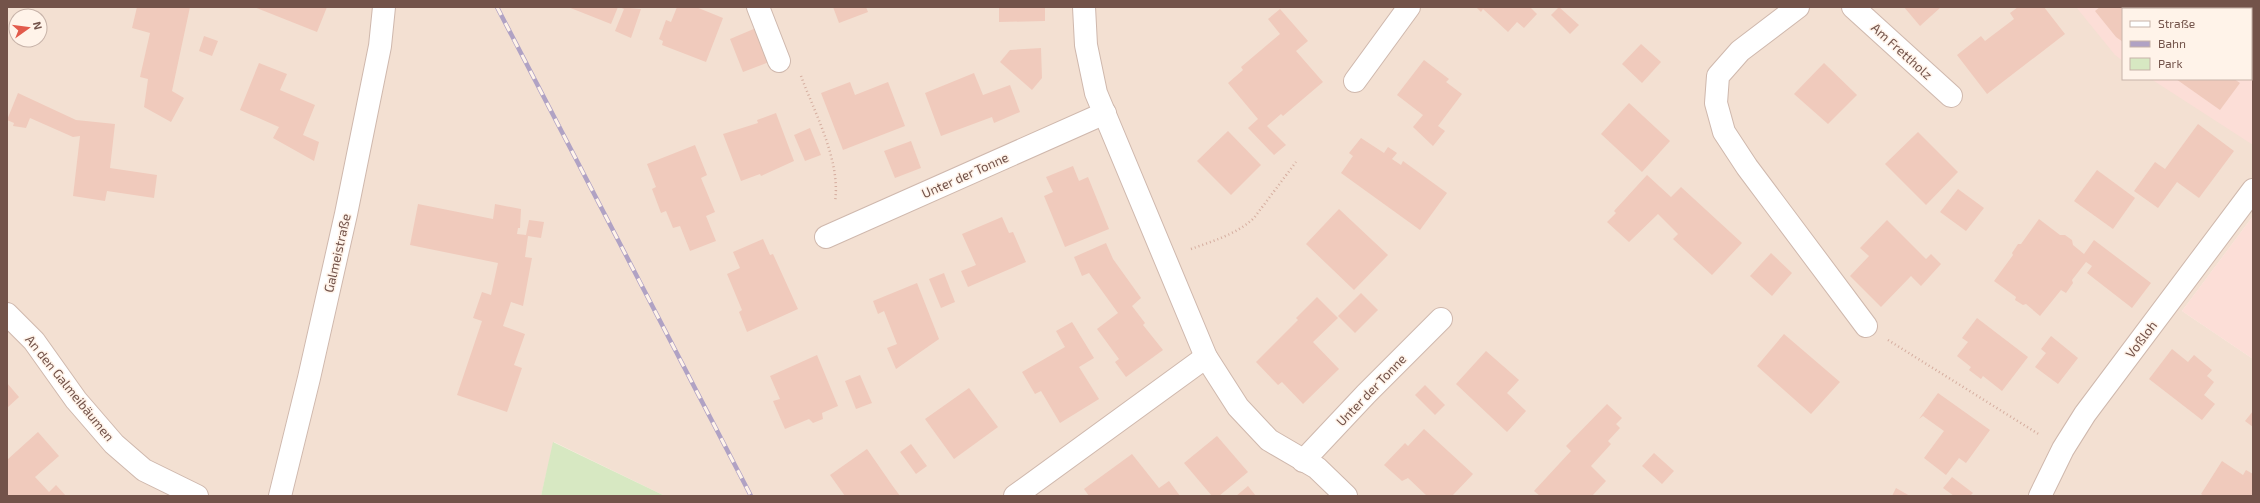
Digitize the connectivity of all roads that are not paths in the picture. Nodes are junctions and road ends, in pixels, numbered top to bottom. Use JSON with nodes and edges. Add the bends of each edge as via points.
{"nodes":[{"id":1,"x":384,"y":7,"type":"edge"},
{"id":2,"x":758,"y":7,"type":"edge"},
{"id":3,"x":1084,"y":7,"type":"edge"},
{"id":4,"x":1409,"y":7,"type":"edge"},
{"id":5,"x":1798,"y":7,"type":"edge"},
{"id":6,"x":1853,"y":7,"type":"edge"},
{"id":7,"x":779,"y":61,"type":"road end"},
{"id":8,"x":1355,"y":81,"type":"dead end"},
{"id":9,"x":1952,"y":96,"type":"dead end"},
{"id":10,"x":1105,"y":113,"type":"junction"},
{"id":11,"x":2253,"y":190,"type":"edge"},
{"id":12,"x":826,"y":238,"type":"road end"},
{"id":13,"x":7,"y":314,"type":"edge"},
{"id":14,"x":1440,"y":319,"type":"dead end"},
{"id":15,"x":1866,"y":326,"type":"road end"},
{"id":16,"x":1206,"y":357,"type":"junction"},
{"id":17,"x":1303,"y":462,"type":"junction"},
{"id":18,"x":197,"y":496,"type":"edge"},
{"id":19,"x":280,"y":496,"type":"edge"},
{"id":20,"x":1016,"y":496,"type":"edge"},
{"id":21,"x":1346,"y":496,"type":"edge"},
{"id":22,"x":2040,"y":496,"type":"edge"}],
"edges":[{"from":1,"to":19,"type":"street","name":"Galmeistraße","via":[[380,46],[346,214]]},
{"from":2,"to":7,"type":"street"},
{"from":3,"to":10,"type":"street","via":[[1088,61],[1096,93]]},
{"from":4,"to":8,"type":"street"},
{"from":5,"to":15,"type":"street","via":[[1740,51],[1718,76],[1716,103],[1724,132],[1747,167]]},
{"from":6,"to":9,"type":"street","name":"Am Frettholz"},
{"from":10,"to":12,"type":"street","name":"Unter der Tonne"},
{"from":10,"to":16,"type":"street"},
{"from":11,"to":22,"type":"street","name":"Voßloh","via":[[2085,414],[2063,449]]},
{"from":13,"to":18,"type":"street","name":"An den Galmeibäumen","via":[[34,341],[76,400],[114,444],[144,470]]},
{"from":14,"to":17,"type":"street","name":"Unter der Tonne"},
{"from":16,"to":17,"type":"street","via":[[1228,393],[1255,427],[1278,448]]},
{"from":16,"to":20,"type":"street"},
{"from":17,"to":21,"type":"street","via":[[1326,475]]}]}
